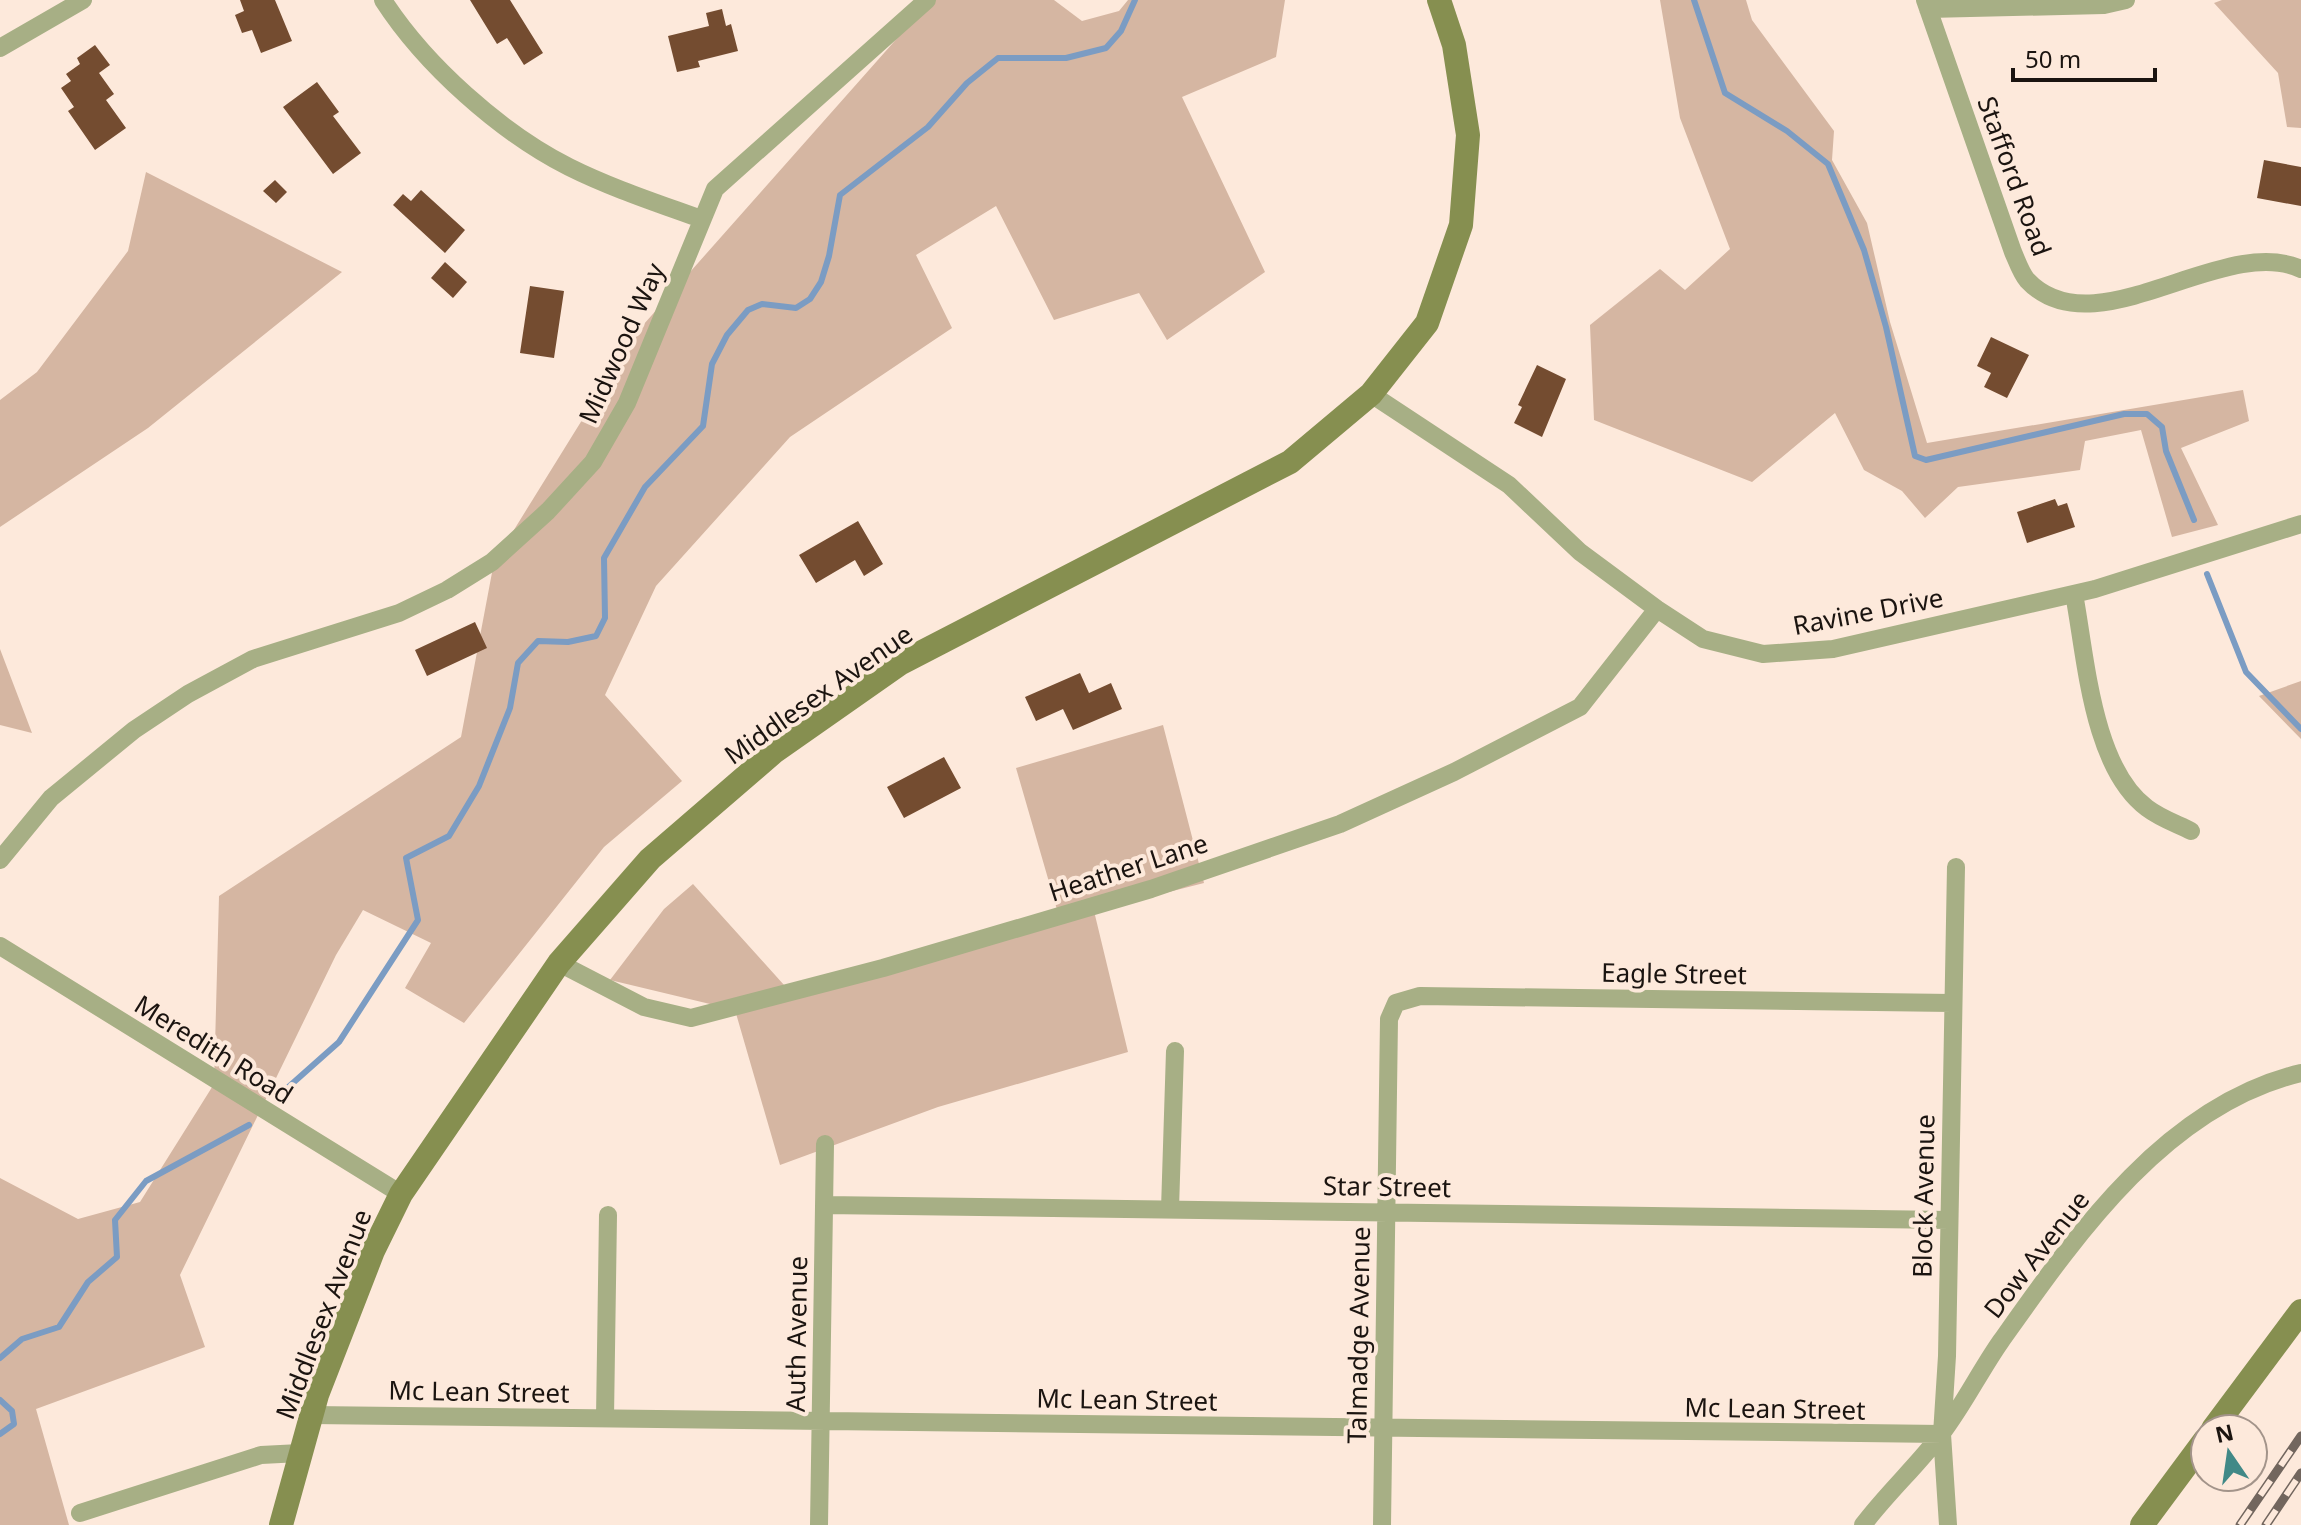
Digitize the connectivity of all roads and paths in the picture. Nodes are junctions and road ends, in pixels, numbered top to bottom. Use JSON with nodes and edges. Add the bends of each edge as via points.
{"nodes":[{"id":1,"x":83,"y":0,"type":"edge"},
{"id":2,"x":383,"y":0,"type":"edge"},
{"id":3,"x":927,"y":0,"type":"edge"},
{"id":4,"x":1439,"y":0,"type":"edge"},
{"id":5,"x":2126,"y":0,"type":"edge"},
{"id":6,"x":1927,"y":4,"type":"edge"},
{"id":7,"x":0,"y":48,"type":"edge"},
{"id":8,"x":701,"y":219,"type":"junction"},
{"id":9,"x":2301,"y":269,"type":"edge"},
{"id":10,"x":1371,"y":394,"type":"junction"},
{"id":11,"x":2301,"y":524,"type":"edge"},
{"id":12,"x":2074,"y":594,"type":"junction"},
{"id":13,"x":1657,"y":609,"type":"junction"},
{"id":14,"x":2191,"y":831,"type":"dead end"},
{"id":15,"x":0,"y":860,"type":"edge"},
{"id":16,"x":1956,"y":867,"type":"dead end"},
{"id":17,"x":0,"y":946,"type":"edge"},
{"id":18,"x":559,"y":963,"type":"junction"},
{"id":19,"x":1396,"y":1003,"type":"joint"},
{"id":20,"x":1952,"y":1003,"type":"junction"},
{"id":21,"x":1175,"y":1051,"type":"dead end"},
{"id":22,"x":2301,"y":1073,"type":"edge"},
{"id":23,"x":825,"y":1144,"type":"dead end"},
{"id":24,"x":401,"y":1194,"type":"junction"},
{"id":25,"x":824,"y":1205,"type":"junction"},
{"id":26,"x":1170,"y":1209,"type":"junction"},
{"id":27,"x":1386,"y":1212,"type":"junction"},
{"id":28,"x":608,"y":1215,"type":"dead end"},
{"id":29,"x":1949,"y":1220,"type":"junction"},
{"id":30,"x":2301,"y":1311,"type":"edge"},
{"id":31,"x":2225,"y":1413,"type":"edge"},
{"id":32,"x":311,"y":1415,"type":"junction"},
{"id":33,"x":605,"y":1418,"type":"junction"},
{"id":34,"x":820,"y":1421,"type":"junction"},
{"id":35,"x":1383,"y":1428,"type":"junction"},
{"id":36,"x":1942,"y":1434,"type":"junction"},
{"id":37,"x":300,"y":1453,"type":"junction"},
{"id":38,"x":2189,"y":1462,"type":"edge"},
{"id":39,"x":80,"y":1513,"type":"dead end"},
{"id":40,"x":281,"y":1525,"type":"edge"},
{"id":41,"x":819,"y":1525,"type":"edge"},
{"id":42,"x":1382,"y":1525,"type":"edge"},
{"id":43,"x":1863,"y":1525,"type":"edge"},
{"id":44,"x":1948,"y":1525,"type":"edge"},
{"id":45,"x":2142,"y":1525,"type":"edge"}],
"edges":[{"from":1,"to":7,"type":"street"},
{"from":2,"to":8,"type":"street","via":[[456,88],[505,124],[567,166]]},
{"from":3,"to":8,"type":"street","name":"Midwood Way","via":[[715,189]]},
{"from":4,"to":10,"type":"street","name":"Middlesex Avenue","via":[[1454,45],[1468,135],[1461,225],[1427,323]]},
{"from":5,"to":6,"type":"street","via":[[2104,5]]},
{"from":6,"to":9,"type":"street","name":"Stafford Road","via":[[2013,252],[2026,278],[2047,296],[2100,303],[2235,266]]},
{"from":8,"to":15,"type":"street","name":"Midwood Way","via":[[627,403],[593,462],[548,511],[492,562],[447,590],[399,613],[253,659],[188,694],[57,793]]},
{"from":10,"to":13,"type":"street","name":"Ravine Drive","via":[[1509,485],[1580,552]]},
{"from":10,"to":18,"type":"street","name":"Middlesex Avenue","via":[[1290,462],[901,663],[800,734],[650,859]]},
{"from":11,"to":12,"type":"street","name":"Ravine Drive"},
{"from":12,"to":13,"type":"street","name":"Ravine Drive","via":[[1805,654],[1763,654],[1703,639]]},
{"from":12,"to":14,"type":"street","via":[[2106,748],[2126,786],[2147,808]]},
{"from":13,"to":18,"type":"street","name":"Heather Lane","via":[[1580,707],[1340,824],[1151,889],[691,1018],[644,1007]]},
{"from":16,"to":20,"type":"street","name":"Block Avenue"},
{"from":17,"to":24,"type":"street","name":"Meredith Road"},
{"from":18,"to":24,"type":"street","name":"Middlesex Avenue"},
{"from":19,"to":20,"type":"street","name":"Eagle Street","via":[[1420,996]]},
{"from":19,"to":27,"type":"street","name":"Talmadge Avenue","via":[[1389,1019]]},
{"from":20,"to":29,"type":"street","name":"Block Avenue"},
{"from":21,"to":26,"type":"street"},
{"from":22,"to":36,"type":"street","name":"Dow Avenue","via":[[2213,1110],[2149,1159],[2094,1217],[2000,1343]]},
{"from":23,"to":25,"type":"street","name":"Auth Avenue"},
{"from":24,"to":32,"type":"street","name":"Middlesex Avenue","via":[[373,1251]]},
{"from":25,"to":26,"type":"street","name":"Star Street"},
{"from":25,"to":34,"type":"street","name":"Auth Avenue"},
{"from":26,"to":27,"type":"street","name":"Star Street"},
{"from":27,"to":29,"type":"street","name":"Star Street"},
{"from":27,"to":35,"type":"street","name":"Talmadge Avenue"},
{"from":28,"to":33,"type":"street"},
{"from":29,"to":36,"type":"street","name":"Block Avenue"},
{"from":30,"to":31,"type":"street"},
{"from":32,"to":33,"type":"street","name":"Mc Lean Street"},
{"from":32,"to":37,"type":"street","name":"Middlesex Avenue"},
{"from":33,"to":34,"type":"street","name":"Mc Lean Street"},
{"from":34,"to":35,"type":"street","name":"Mc Lean Street"},
{"from":34,"to":41,"type":"street","name":"Auth Avenue"},
{"from":35,"to":36,"type":"street","name":"Mc Lean Street"},
{"from":35,"to":42,"type":"street","name":"Talmadge Avenue"},
{"from":36,"to":43,"type":"street","name":"Dow Avenue"},
{"from":36,"to":44,"type":"street","name":"Block Avenue"},
{"from":37,"to":39,"type":"street","via":[[261,1455]]},
{"from":37,"to":40,"type":"street","name":"Middlesex Avenue"},
{"from":38,"to":45,"type":"street"}]}
